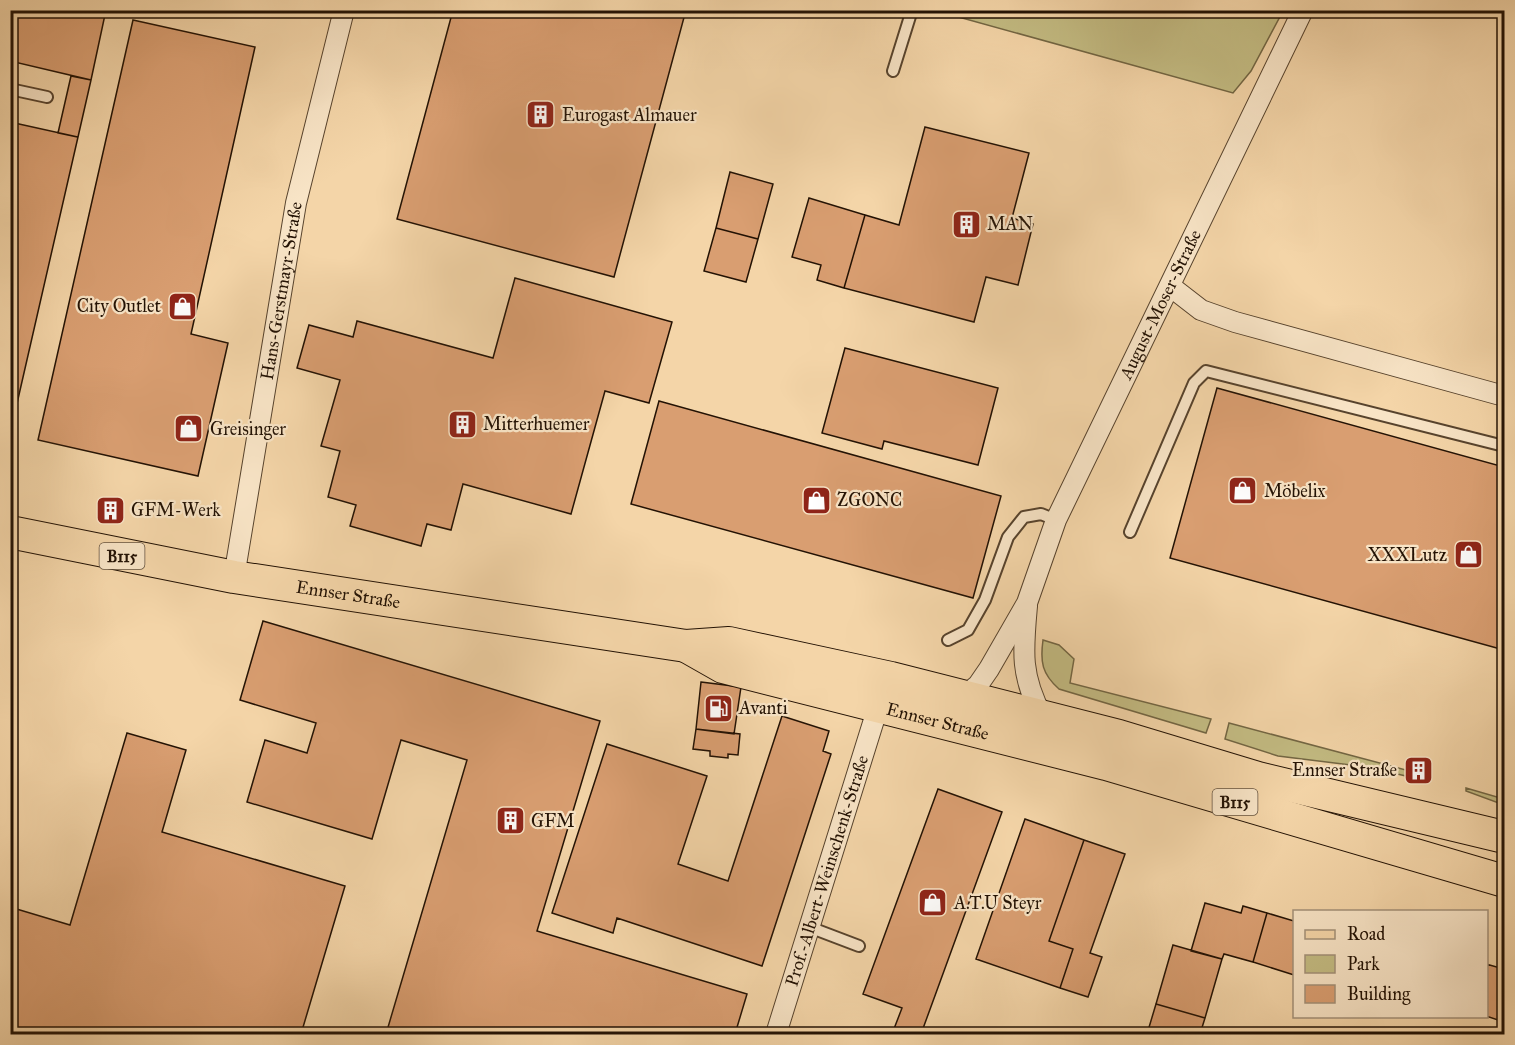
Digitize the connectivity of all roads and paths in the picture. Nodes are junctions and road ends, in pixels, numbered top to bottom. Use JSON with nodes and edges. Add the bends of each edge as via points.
{"nodes":[{"id":1,"x":344,"y":10,"type":"edge"},
{"id":2,"x":912,"y":10,"type":"edge"},
{"id":3,"x":1303,"y":10,"type":"edge"},
{"id":4,"x":893,"y":71,"type":"dead end"},
{"id":5,"x":10,"y":89,"type":"edge"},
{"id":6,"x":46,"y":97,"type":"dead end"},
{"id":7,"x":1170,"y":286,"type":"junction"},
{"id":8,"x":1504,"y":396,"type":"edge"},
{"id":9,"x":1504,"y":446,"type":"edge"},
{"id":10,"x":1056,"y":520,"type":"junction"},
{"id":11,"x":10,"y":532,"type":"edge"},
{"id":12,"x":1130,"y":532,"type":"dead end"},
{"id":13,"x":234,"y":577,"type":"junction"},
{"id":14,"x":1027,"y":603,"type":"junction"},
{"id":15,"x":948,"y":640,"type":"dead end"},
{"id":16,"x":686,"y":646,"type":"junction"},
{"id":17,"x":965,"y":696,"type":"junction"},
{"id":18,"x":878,"y":707,"type":"junction"},
{"id":19,"x":1042,"y":716,"type":"junction"},
{"id":20,"x":1504,"y":837,"type":"edge"},
{"id":21,"x":1504,"y":881,"type":"edge"},
{"id":22,"x":808,"y":927,"type":"junction"},
{"id":23,"x":859,"y":946,"type":"dead end"},
{"id":24,"x":776,"y":1035,"type":"edge"}],
"edges":[{"from":1,"to":13,"type":"street","name":"Hans-Gerstmayr-Straße","via":[[296,203]]},
{"from":2,"to":4,"type":"lane"},
{"from":3,"to":7,"type":"street","name":"August-Moser-Straße"},
{"from":5,"to":6,"type":"lane"},
{"from":7,"to":8,"type":"street","via":[[1201,310],[1235,322]]},
{"from":7,"to":10,"type":"street","name":"August-Moser-Straße"},
{"from":9,"to":12,"type":"lane","via":[[1206,371],[1194,383]]},
{"from":10,"to":14,"type":"street","name":"August-Moser-Straße"},
{"from":10,"to":15,"type":"lane","via":[[1041,514],[1023,517],[1008,537],[985,600],[968,630]]},
{"from":11,"to":13,"type":"main road","name":"Ennser Straße","number":"B115"},
{"from":13,"to":16,"type":"main road","name":"Ennser Straße","number":"B115"},
{"from":14,"to":17,"type":"street","name":"August-Moser-Straße","via":[[989,669]]},
{"from":14,"to":19,"type":"street","name":"August-Moser-Straße","via":[[1025,675]]},
{"from":16,"to":17,"type":"main road","name":"Ennser Straße","number":"B115","via":[[729,643]]},
{"from":16,"to":18,"type":"main road","name":"Ennser Straße","number":"B115","via":[[723,667]]},
{"from":17,"to":19,"type":"main road","name":"Ennser Straße","number":"B115"},
{"from":18,"to":21,"type":"main road","name":"Ennser Straße","number":"B115","via":[[1106,764]]},
{"from":18,"to":22,"type":"street","name":"Prof.-Albert-Weinschenk-Straße"},
{"from":19,"to":20,"type":"main road","name":"Ennser Straße","number":"B115","via":[[1258,778]]},
{"from":22,"to":23,"type":"lane"},
{"from":22,"to":24,"type":"street","name":"Prof.-Albert-Weinschenk-Straße"}]}
